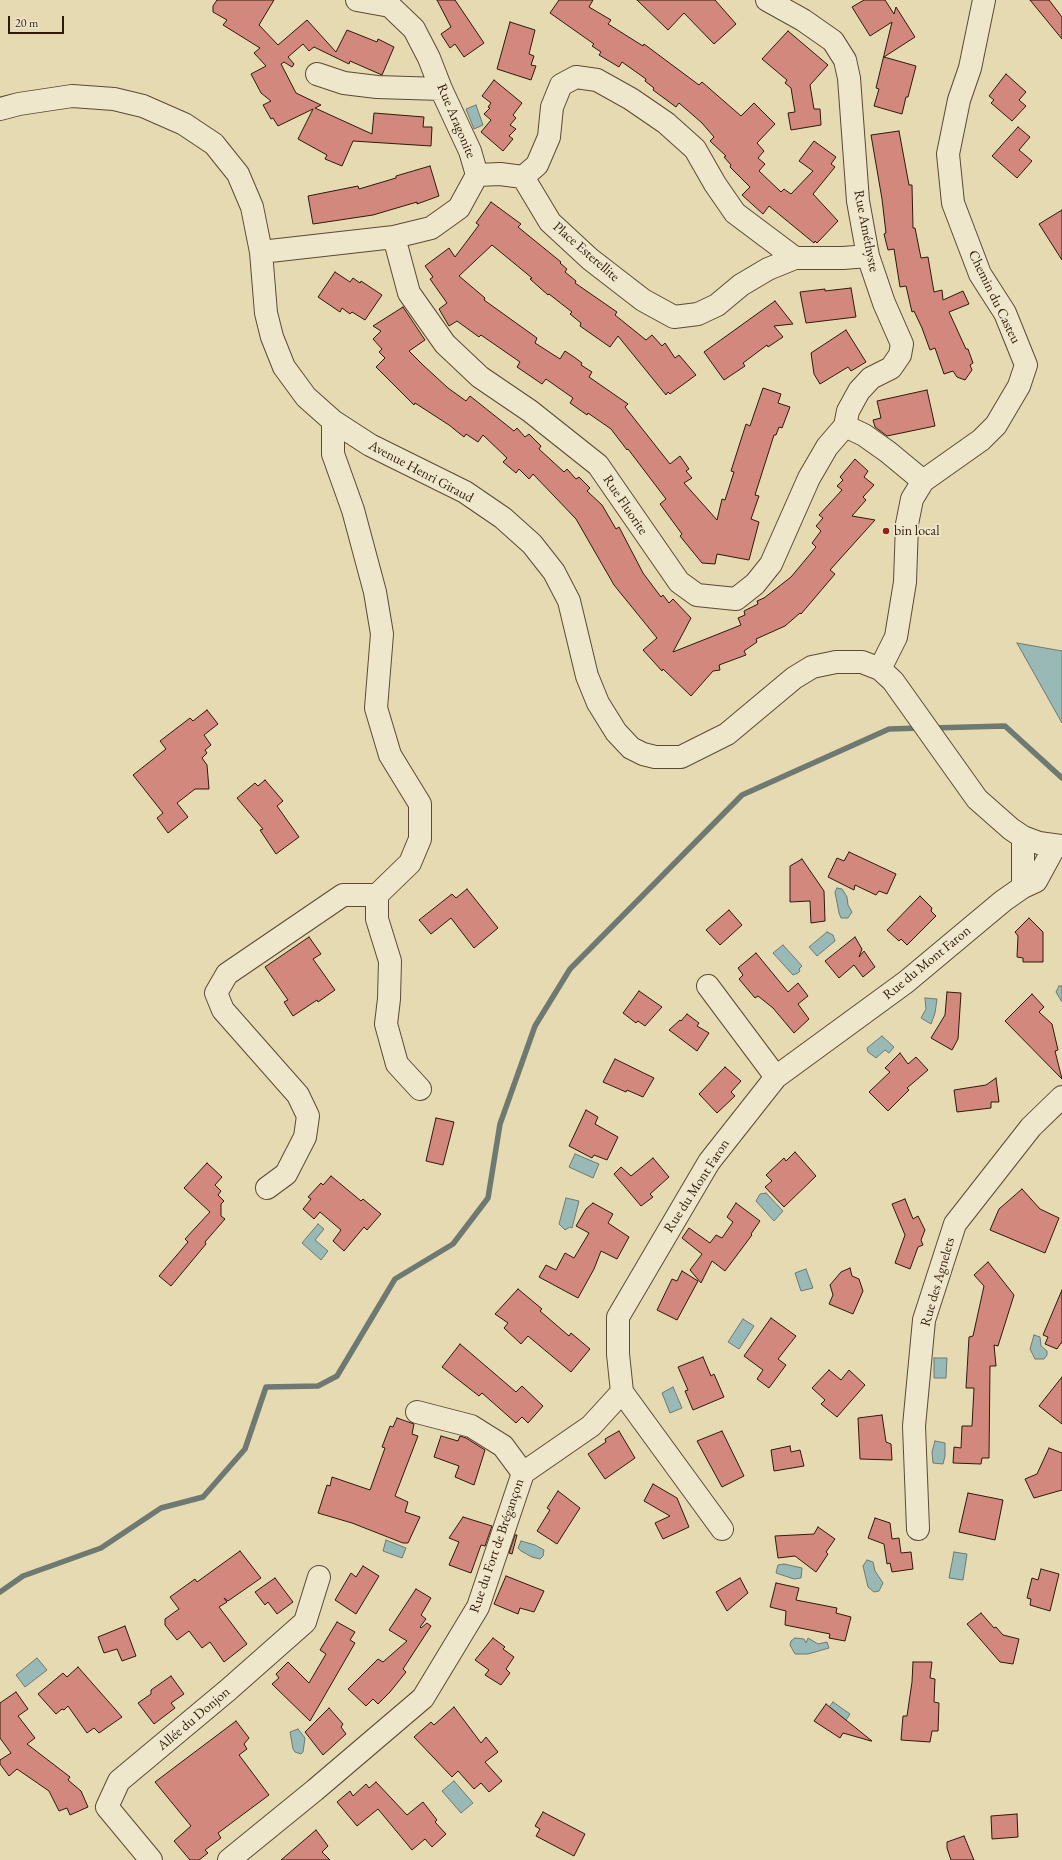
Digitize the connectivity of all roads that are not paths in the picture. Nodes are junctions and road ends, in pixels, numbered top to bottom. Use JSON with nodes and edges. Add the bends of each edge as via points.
{"nodes":[{"id":1,"x":357,"y":0,"type":"edge"},
{"id":2,"x":767,"y":0,"type":"edge"},
{"id":3,"x":984,"y":0,"type":"edge"},
{"id":4,"x":393,"y":3,"type":"edge"},
{"id":5,"x":317,"y":74,"type":"dead end"},
{"id":6,"x":441,"y":89,"type":"junction"},
{"id":7,"x":0,"y":109,"type":"edge"},
{"id":8,"x":477,"y":175,"type":"junction"},
{"id":9,"x":523,"y":177,"type":"junction"},
{"id":10,"x":394,"y":236,"type":"junction"},
{"id":11,"x":261,"y":252,"type":"junction"},
{"id":12,"x":868,"y":256,"type":"junction"},
{"id":13,"x":795,"y":258,"type":"junction"},
{"id":14,"x":333,"y":421,"type":"junction"},
{"id":15,"x":845,"y":426,"type":"junction"},
{"id":16,"x":923,"y":481,"type":"junction"},
{"id":17,"x":887,"y":675,"type":"junction"},
{"id":18,"x":1023,"y":837,"type":"junction"},
{"id":19,"x":1058,"y":846,"type":"edge"},
{"id":20,"x":1023,"y":887,"type":"junction"},
{"id":21,"x":377,"y":895,"type":"junction"},
{"id":22,"x":708,"y":986,"type":"dead end"},
{"id":23,"x":776,"y":1076,"type":"junction"},
{"id":24,"x":420,"y":1089,"type":"dead end"},
{"id":25,"x":1062,"y":1097,"type":"edge"},
{"id":26,"x":267,"y":1188,"type":"dead end"},
{"id":27,"x":622,"y":1392,"type":"junction"},
{"id":28,"x":417,"y":1412,"type":"dead end"},
{"id":29,"x":523,"y":1473,"type":"junction"},
{"id":30,"x":722,"y":1529,"type":"dead end"},
{"id":31,"x":918,"y":1529,"type":"dead end"},
{"id":32,"x":319,"y":1577,"type":"dead end"},
{"id":33,"x":152,"y":1860,"type":"edge"},
{"id":34,"x":229,"y":1860,"type":"edge"}],
"edges":[{"from":1,"to":4,"type":"street"},
{"from":2,"to":12,"type":"street","name":"Rue Améthyste","via":[[803,20],[833,41],[845,60],[849,78],[858,201]]},
{"from":3,"to":16,"type":"street","name":"Chemin du Casteu","via":[[948,154],[953,203],[980,274],[1004,313],[1026,364],[1019,386],[996,424],[981,440]]},
{"from":4,"to":6,"type":"street","name":"Rue Aragonite","via":[[414,29]]},
{"from":5,"to":6,"type":"street","via":[[344,83]]},
{"from":6,"to":8,"type":"street","name":"Rue Aragonite","via":[[470,151]]},
{"from":7,"to":11,"type":"street","name":"Avenue Henri Giraud","via":[[72,96],[114,99],[143,106],[184,124],[214,144],[238,174],[252,207]]},
{"from":8,"to":9,"type":"street"},
{"from":8,"to":10,"type":"street","name":"Rue Aragonite","via":[[459,208],[431,228]]},
{"from":9,"to":13,"type":"street","name":"Place Esterellite","via":[[550,222],[590,259],[637,296],[674,317],[698,314],[717,305],[741,285],[768,268]]},
{"from":9,"to":13,"type":"street","via":[[537,164],[549,137],[552,107],[561,85],[576,77],[597,80],[666,123],[695,149],[735,214]]},
{"from":10,"to":11,"type":"street","name":"Rue Aragonite"},
{"from":10,"to":15,"type":"street","name":"Rue Fluorite","via":[[409,293],[445,344],[480,377],[530,411],[598,465],[678,582],[697,595],[736,599],[755,584],[771,564],[809,478],[827,447]]},
{"from":11,"to":14,"type":"street","name":"Avenue Henri Giraud","via":[[266,313],[284,367],[306,397]]},
{"from":12,"to":13,"type":"street"},
{"from":12,"to":15,"type":"street","name":"Rue Améthyste","via":[[884,303],[902,344],[900,355],[890,368],[871,378],[859,391],[848,411]]},
{"from":14,"to":17,"type":"street","name":"Avenue Henri Giraud","via":[[370,445],[465,492],[503,518],[532,544],[554,572],[569,601],[587,676],[598,703],[622,741],[643,754],[655,757],[681,757],[699,749],[727,734],[794,678],[812,667],[836,662],[862,662]]},
{"from":14,"to":21,"type":"street","via":[[333,454],[353,510],[371,577],[382,634],[376,708],[390,755],[420,804],[420,839],[410,863]]},
{"from":15,"to":16,"type":"street","via":[[882,447]]},
{"from":16,"to":17,"type":"street","name":"Chemin du Casteu","via":[[912,500],[907,524],[905,582]]},
{"from":17,"to":18,"type":"street","via":[[977,799],[1010,829]]},
{"from":18,"to":19,"type":"street"},
{"from":18,"to":20,"type":"street"},
{"from":19,"to":20,"type":"street","name":"Rue du Mont Faron","via":[[1036,881]]},
{"from":20,"to":23,"type":"street","name":"Rue du Mont Faron","via":[[906,982]]},
{"from":21,"to":24,"type":"street","via":[[377,919],[390,961],[386,1024],[397,1064]]},
{"from":21,"to":26,"type":"street","via":[[343,896],[227,974],[216,993],[223,1010],[298,1095],[308,1116],[305,1137],[286,1174]]},
{"from":22,"to":23,"type":"street"},
{"from":23,"to":27,"type":"street","name":"Rue du Mont Faron","via":[[709,1162],[618,1316]]},
{"from":25,"to":31,"type":"street","name":"Rue des Agnelets","via":[[1031,1127],[955,1224],[924,1320],[914,1426]]},
{"from":27,"to":29,"type":"street","name":"Rue du Fort de Brégançon","via":[[591,1426]]},
{"from":27,"to":30,"type":"street"},
{"from":28,"to":29,"type":"street","via":[[471,1426],[503,1446]]},
{"from":29,"to":34,"type":"street","name":"Rue du Fort de Brégançon","via":[[478,1607],[422,1698]]},
{"from":32,"to":33,"type":"street","name":"Allée du Donjon","via":[[306,1622],[119,1782],[107,1807]]}]}
